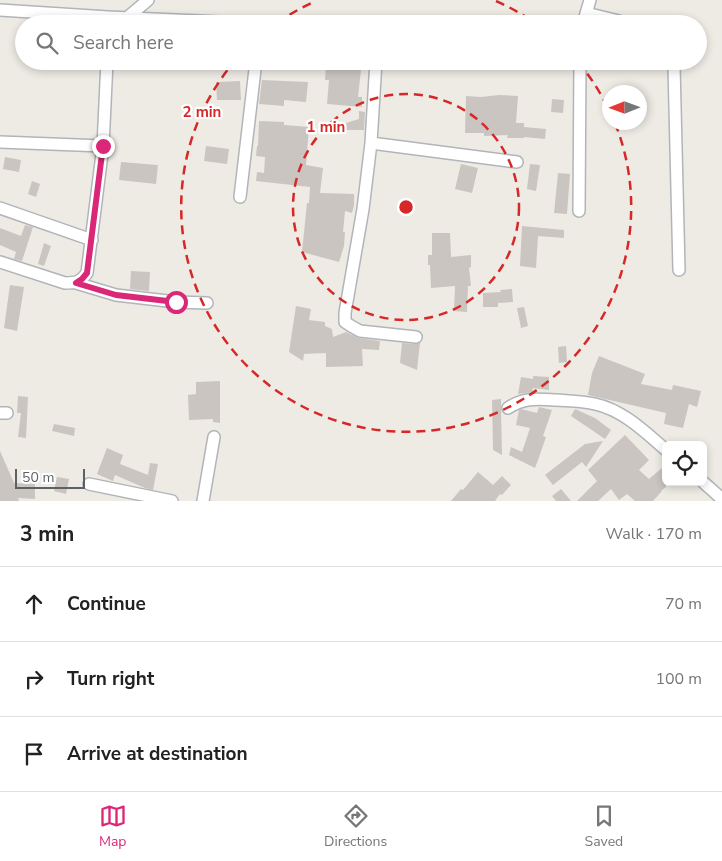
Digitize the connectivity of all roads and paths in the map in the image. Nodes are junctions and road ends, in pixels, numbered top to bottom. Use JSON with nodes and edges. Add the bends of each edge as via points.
{"nodes":[{"id":1,"x":45,"y":0,"type":"edge"},
{"id":2,"x":148,"y":0,"type":"edge"},
{"id":3,"x":590,"y":0,"type":"edge"},
{"id":4,"x":0,"y":10,"type":"edge"},
{"id":5,"x":45,"y":12,"type":"junction"},
{"id":6,"x":69,"y":15,"type":"edge"},
{"id":7,"x":130,"y":15,"type":"edge"},
{"id":8,"x":586,"y":15,"type":"edge"},
{"id":9,"x":107,"y":70,"type":"edge"},
{"id":10,"x":255,"y":70,"type":"edge"},
{"id":11,"x":375,"y":70,"type":"edge"},
{"id":12,"x":580,"y":70,"type":"edge"},
{"id":13,"x":674,"y":70,"type":"edge"},
{"id":14,"x":0,"y":142,"type":"edge"},
{"id":15,"x":371,"y":143,"type":"junction"},
{"id":16,"x":103,"y":146,"type":"junction"},
{"id":17,"x":517,"y":162,"type":"dead end"},
{"id":18,"x":240,"y":197,"type":"dead end"},
{"id":19,"x":0,"y":208,"type":"edge"},
{"id":20,"x":579,"y":211,"type":"dead end"},
{"id":21,"x":92,"y":240,"type":"junction"},
{"id":22,"x":0,"y":262,"type":"edge"},
{"id":23,"x":679,"y":270,"type":"dead end"},
{"id":24,"x":76,"y":283,"type":"junction"},
{"id":25,"x":207,"y":303,"type":"dead end"},
{"id":26,"x":416,"y":337,"type":"dead end"},
{"id":27,"x":508,"y":408,"type":"dead end"},
{"id":28,"x":214,"y":437,"type":"dead end"},
{"id":29,"x":662,"y":446,"type":"edge"},
{"id":30,"x":89,"y":484,"type":"dead end"},
{"id":31,"x":707,"y":486,"type":"edge"},
{"id":32,"x":722,"y":499,"type":"edge"},
{"id":33,"x":172,"y":501,"type":"edge"},
{"id":34,"x":203,"y":501,"type":"edge"}],
"edges":[{"from":1,"to":5,"type":"street"},
{"from":2,"to":7,"type":"street"},
{"from":3,"to":8,"type":"street"},
{"from":4,"to":5,"type":"street"},
{"from":5,"to":6,"type":"street"},
{"from":9,"to":16,"type":"street"},
{"from":10,"to":18,"type":"street"},
{"from":11,"to":15,"type":"street"},
{"from":12,"to":20,"type":"street"},
{"from":13,"to":23,"type":"street"},
{"from":14,"to":16,"type":"street"},
{"from":15,"to":17,"type":"street"},
{"from":15,"to":26,"type":"street","via":[[345,322],[360,331]]},
{"from":16,"to":21,"type":"street"},
{"from":19,"to":21,"type":"street"},
{"from":21,"to":24,"type":"street","via":[[87,273]]},
{"from":22,"to":24,"type":"street","via":[[65,283]]},
{"from":24,"to":25,"type":"street","via":[[116,295]]},
{"from":27,"to":29,"type":"street","via":[[528,399],[596,404],[628,418]]},
{"from":28,"to":34,"type":"street"},
{"from":30,"to":33,"type":"street"},
{"from":31,"to":32,"type":"street"}]}
